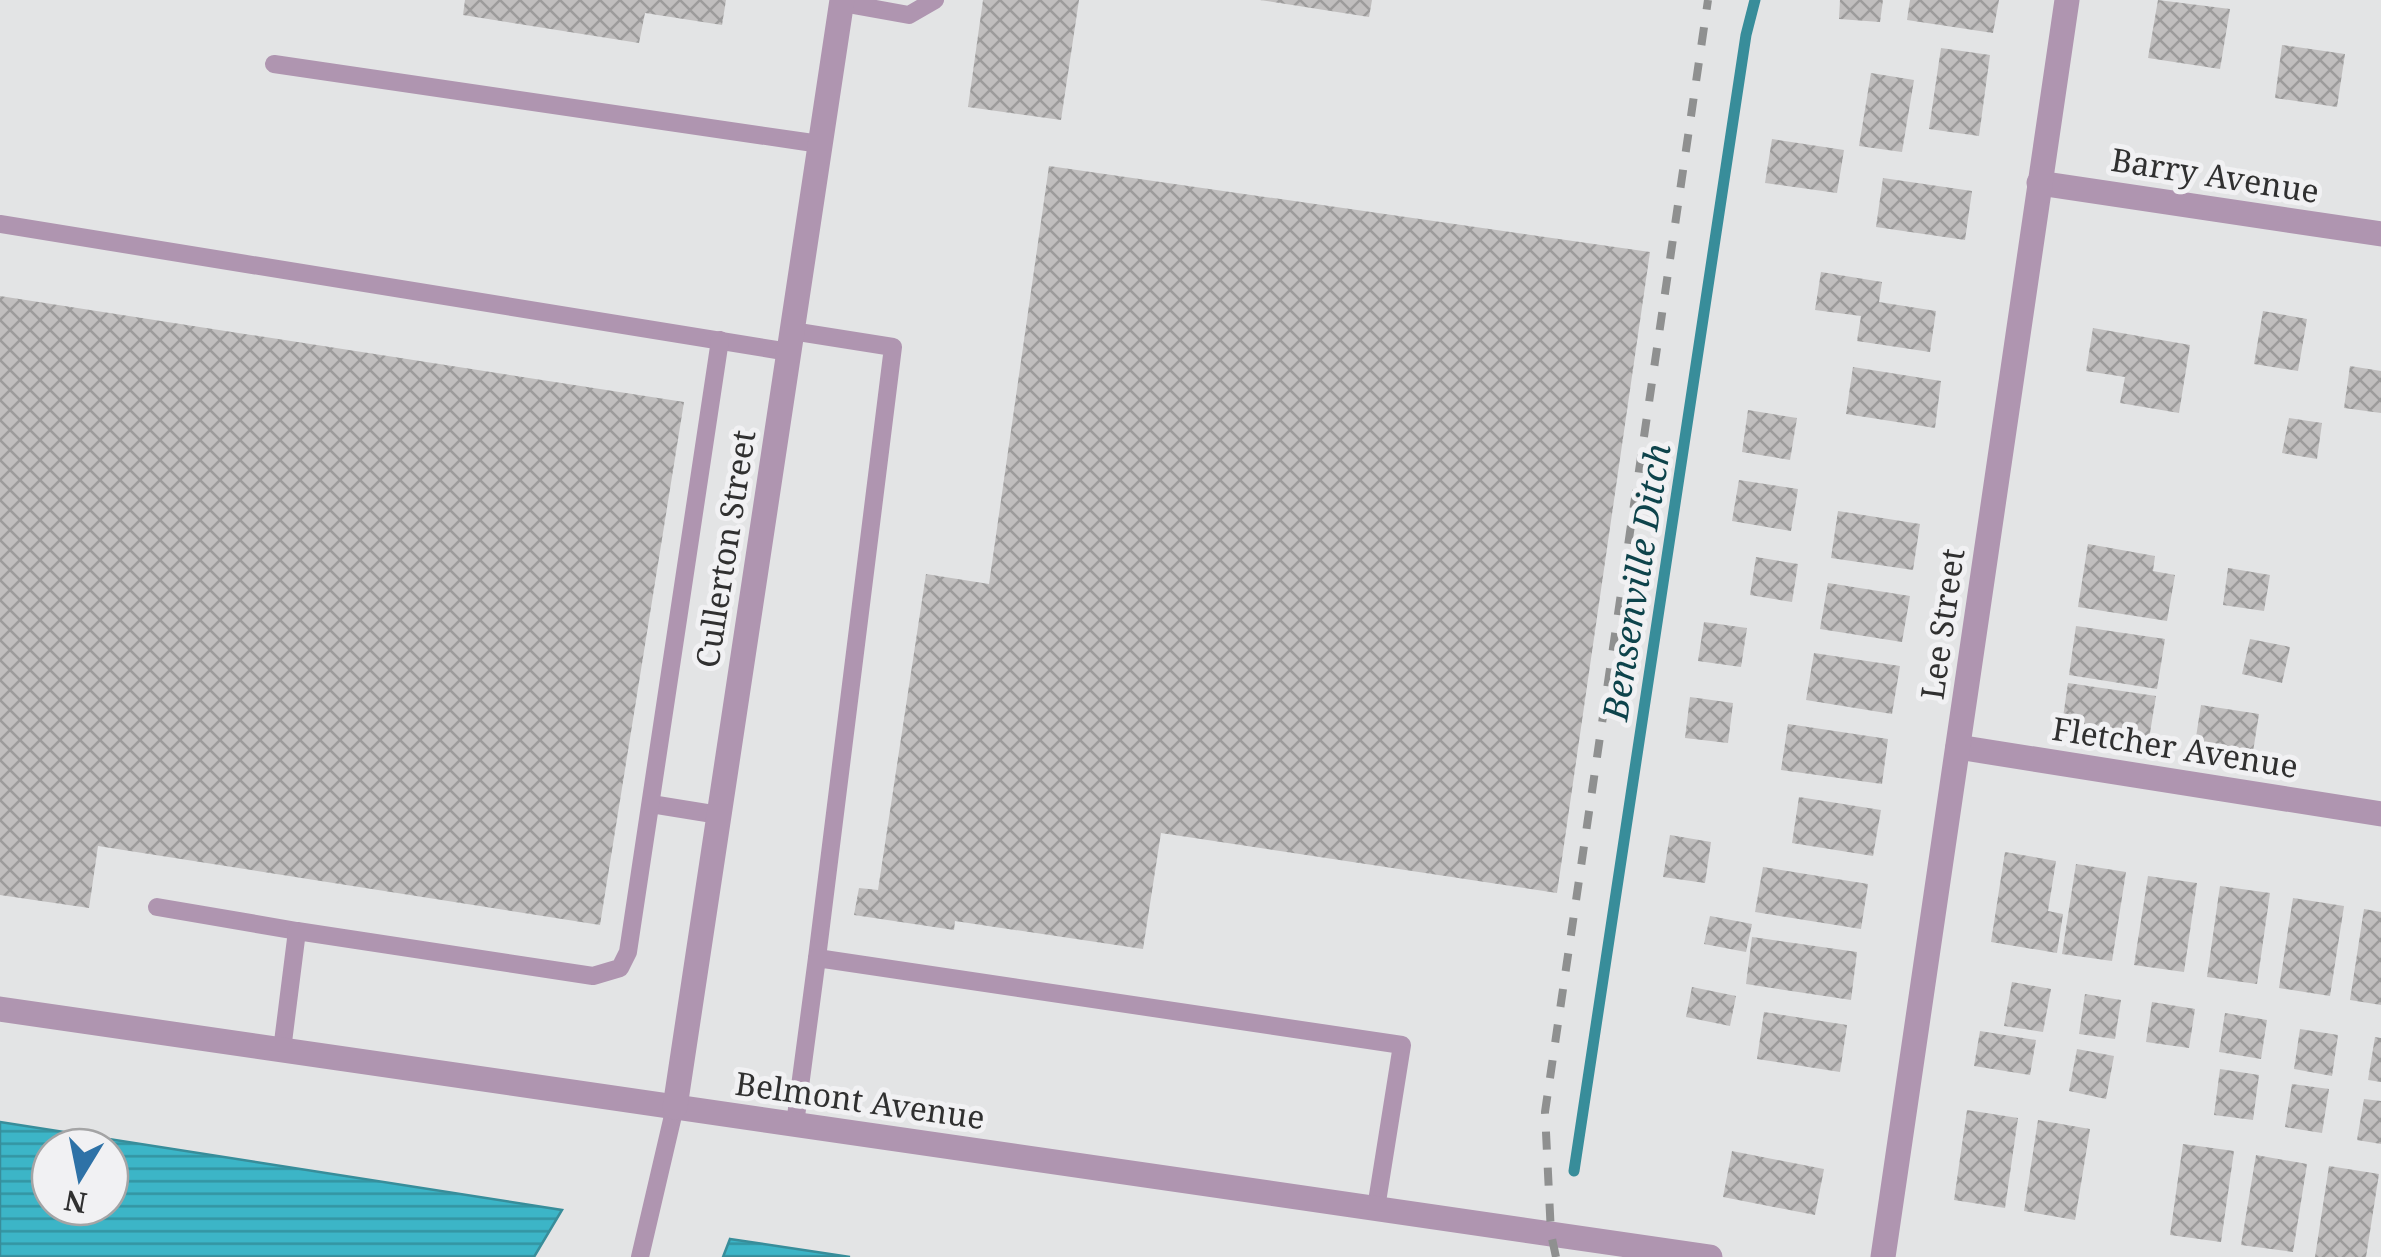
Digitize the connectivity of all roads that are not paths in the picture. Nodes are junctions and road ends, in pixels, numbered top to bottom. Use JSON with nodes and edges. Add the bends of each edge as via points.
{"nodes":[{"id":1,"x":934,"y":0,"type":"edge"},
{"id":2,"x":2066,"y":0,"type":"edge"},
{"id":3,"x":842,"y":1,"type":"edge"},
{"id":4,"x":274,"y":64,"type":"dead end"},
{"id":5,"x":820,"y":144,"type":"junction"},
{"id":6,"x":2038,"y":183,"type":"junction"},
{"id":7,"x":0,"y":224,"type":"edge"},
{"id":8,"x":2381,"y":234,"type":"edge"},
{"id":9,"x":720,"y":340,"type":"junction"},
{"id":10,"x":790,"y":341,"type":"junction"},
{"id":11,"x":1958,"y":747,"type":"junction"},
{"id":12,"x":651,"y":804,"type":"junction"},
{"id":13,"x":2381,"y":814,"type":"edge"},
{"id":14,"x":719,"y":815,"type":"junction"},
{"id":15,"x":157,"y":908,"type":"dead end"},
{"id":16,"x":297,"y":931,"type":"junction"},
{"id":17,"x":817,"y":958,"type":"junction"},
{"id":18,"x":0,"y":1009,"type":"edge"},
{"id":19,"x":282,"y":1050,"type":"junction"},
{"id":20,"x":675,"y":1107,"type":"junction"},
{"id":21,"x":794,"y":1124,"type":"junction"},
{"id":22,"x":1376,"y":1208,"type":"junction"},
{"id":23,"x":640,"y":1257,"type":"edge"},
{"id":24,"x":1710,"y":1257,"type":"edge"},
{"id":25,"x":1883,"y":1257,"type":"edge"}],
"edges":[{"from":1,"to":3,"type":"lane","via":[[908,15]]},
{"from":2,"to":6,"type":"street","name":"Lee Street"},
{"from":3,"to":5,"type":"street","name":"Cullerton Street"},
{"from":4,"to":5,"type":"lane"},
{"from":5,"to":10,"type":"street","name":"Cullerton Street"},
{"from":6,"to":8,"type":"street","name":"Barry Avenue"},
{"from":6,"to":11,"type":"street","name":"Lee Street"},
{"from":7,"to":9,"type":"lane"},
{"from":9,"to":10,"type":"lane"},
{"from":9,"to":12,"type":"lane"},
{"from":10,"to":14,"type":"street","name":"Cullerton Street"},
{"from":10,"to":17,"type":"lane","via":[[893,347]]},
{"from":11,"to":13,"type":"street","name":"Fletcher Avenue"},
{"from":11,"to":25,"type":"street","name":"Lee Street"},
{"from":12,"to":14,"type":"lane"},
{"from":12,"to":16,"type":"lane","via":[[628,952],[620,968],[606,974]]},
{"from":14,"to":20,"type":"street","name":"Cullerton Street"},
{"from":15,"to":16,"type":"lane"},
{"from":16,"to":19,"type":"lane"},
{"from":17,"to":21,"type":"lane"},
{"from":17,"to":22,"type":"lane","via":[[1402,1045]]},
{"from":18,"to":19,"type":"street","name":"Belmont Avenue"},
{"from":19,"to":20,"type":"street","name":"Belmont Avenue"},
{"from":20,"to":21,"type":"street","name":"Belmont Avenue"},
{"from":20,"to":23,"type":"lane"},
{"from":21,"to":22,"type":"street","name":"Belmont Avenue"},
{"from":22,"to":24,"type":"street","name":"Belmont Avenue"}]}
